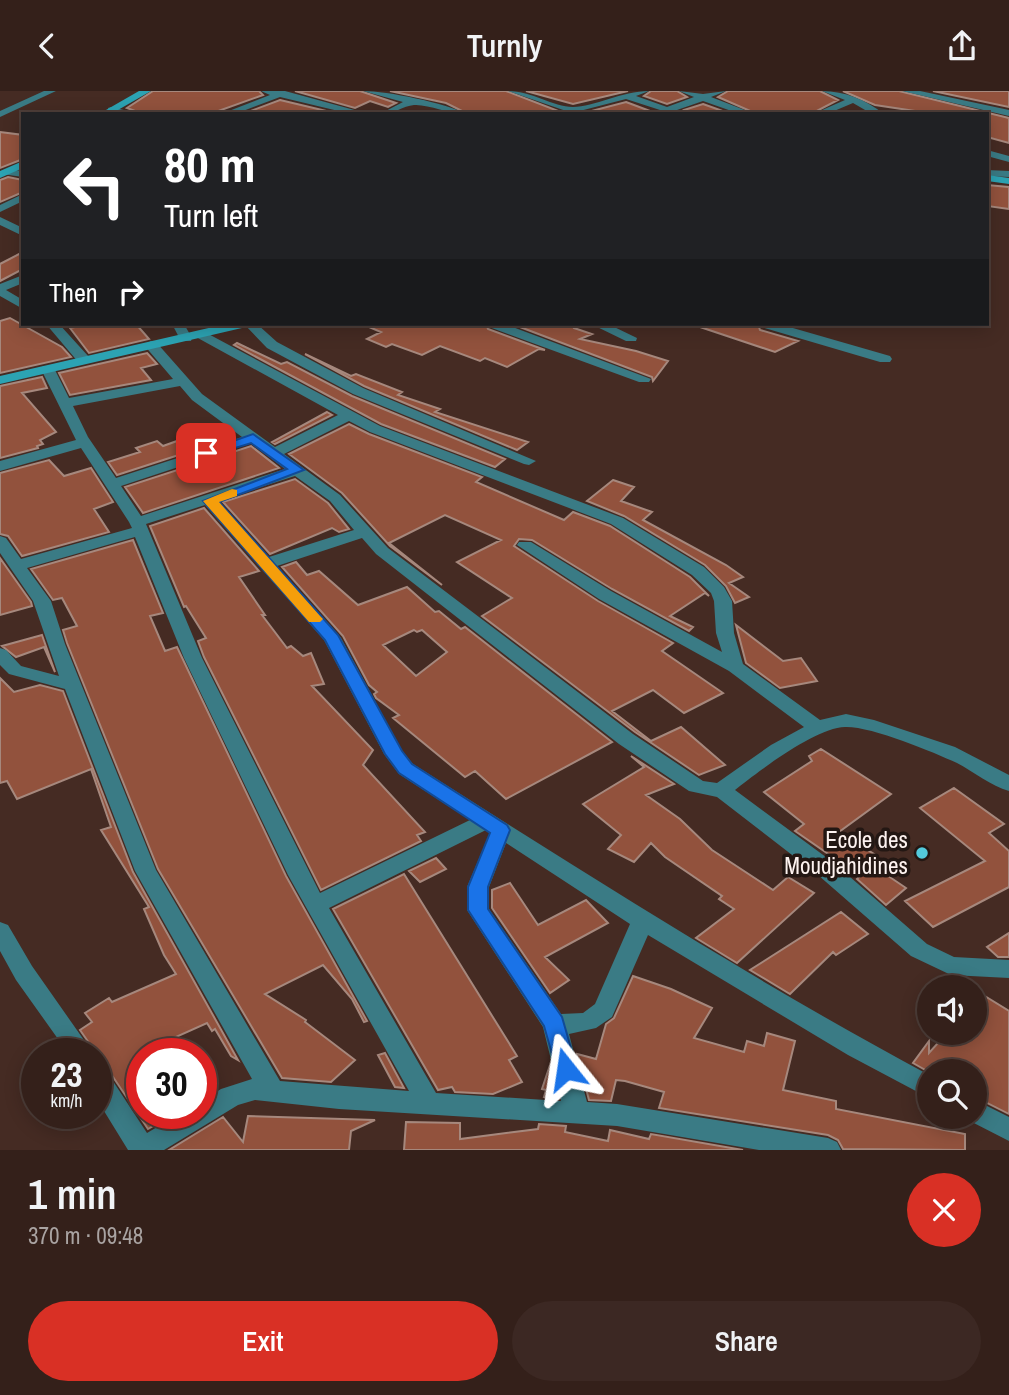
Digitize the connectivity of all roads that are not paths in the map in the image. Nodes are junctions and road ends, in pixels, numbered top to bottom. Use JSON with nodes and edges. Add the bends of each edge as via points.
{"nodes":[{"id":1,"x":51,"y":91,"type":"edge"},
{"id":2,"x":146,"y":91,"type":"edge"},
{"id":3,"x":266,"y":91,"type":"edge"},
{"id":4,"x":368,"y":91,"type":"edge"},
{"id":5,"x":513,"y":91,"type":"edge"},
{"id":6,"x":610,"y":91,"type":"edge"},
{"id":7,"x":644,"y":91,"type":"edge"},
{"id":8,"x":684,"y":91,"type":"edge"},
{"id":9,"x":721,"y":91,"type":"edge"},
{"id":10,"x":827,"y":91,"type":"edge"},
{"id":11,"x":906,"y":91,"type":"edge"},
{"id":12,"x":282,"y":92,"type":"edge"},
{"id":13,"x":626,"y":96,"type":"junction"},
{"id":14,"x":704,"y":98,"type":"junction"},
{"id":15,"x":854,"y":100,"type":"junction"},
{"id":16,"x":414,"y":101,"type":"junction"},
{"id":17,"x":241,"y":109,"type":"junction"},
{"id":18,"x":668,"y":110,"type":"junction"},
{"id":19,"x":108,"y":112,"type":"edge"},
{"id":20,"x":232,"y":112,"type":"edge"},
{"id":21,"x":253,"y":112,"type":"edge"},
{"id":22,"x":357,"y":112,"type":"edge"},
{"id":23,"x":390,"y":112,"type":"edge"},
{"id":24,"x":454,"y":112,"type":"edge"},
{"id":25,"x":661,"y":112,"type":"edge"},
{"id":26,"x":674,"y":112,"type":"edge"},
{"id":27,"x":744,"y":112,"type":"edge"},
{"id":28,"x":823,"y":112,"type":"edge"},
{"id":29,"x":875,"y":112,"type":"edge"},
{"id":30,"x":1009,"y":113,"type":"edge"},
{"id":31,"x":0,"y":114,"type":"edge"},
{"id":32,"x":989,"y":154,"type":"edge"},
{"id":33,"x":1009,"y":159,"type":"edge"},
{"id":34,"x":21,"y":165,"type":"edge"},
{"id":35,"x":3,"y":173,"type":"edge"},
{"id":36,"x":21,"y":174,"type":"edge"},
{"id":37,"x":1009,"y":174,"type":"edge"},
{"id":38,"x":989,"y":176,"type":"edge"},
{"id":39,"x":989,"y":176,"type":"edge"},
{"id":40,"x":1009,"y":181,"type":"edge"},
{"id":41,"x":21,"y":198,"type":"edge"},
{"id":42,"x":0,"y":209,"type":"edge"},
{"id":43,"x":1,"y":221,"type":"edge"},
{"id":44,"x":21,"y":232,"type":"edge"},
{"id":45,"x":21,"y":281,"type":"edge"},
{"id":46,"x":7,"y":297,"type":"edge"},
{"id":47,"x":54,"y":326,"type":"edge"},
{"id":48,"x":180,"y":326,"type":"edge"},
{"id":49,"x":234,"y":326,"type":"edge"},
{"id":50,"x":252,"y":326,"type":"edge"},
{"id":51,"x":499,"y":326,"type":"edge"},
{"id":52,"x":602,"y":326,"type":"edge"},
{"id":53,"x":773,"y":326,"type":"edge"},
{"id":54,"x":193,"y":336,"type":"junction"},
{"id":55,"x":631,"y":338,"type":"dead end"},
{"id":56,"x":151,"y":345,"type":"junction"},
{"id":57,"x":885,"y":359,"type":"dead end"},
{"id":58,"x":84,"y":360,"type":"junction"},
{"id":59,"x":48,"y":369,"type":"junction"},
{"id":60,"x":644,"y":379,"type":"dead end"},
{"id":61,"x":0,"y":380,"type":"edge"},
{"id":62,"x":183,"y":381,"type":"junction"},
{"id":63,"x":64,"y":403,"type":"junction"},
{"id":64,"x":349,"y":415,"type":"junction"},
{"id":65,"x":253,"y":438,"type":"junction"},
{"id":66,"x":84,"y":442,"type":"junction"},
{"id":67,"x":274,"y":453,"type":"junction"},
{"id":68,"x":529,"y":461,"type":"dead end"},
{"id":69,"x":0,"y":466,"type":"edge"},
{"id":70,"x":297,"y":470,"type":"junction"},
{"id":71,"x":112,"y":484,"type":"junction"},
{"id":72,"x":210,"y":501,"type":"junction"},
{"id":73,"x":139,"y":526,"type":"junction"},
{"id":74,"x":363,"y":532,"type":"junction"},
{"id":75,"x":0,"y":541,"type":"edge"},
{"id":76,"x":525,"y":545,"type":"dead end"},
{"id":77,"x":266,"y":564,"type":"junction"},
{"id":78,"x":18,"y":565,"type":"junction"},
{"id":79,"x":0,"y":654,"type":"edge"},
{"id":80,"x":735,"y":667,"type":"junction"},
{"id":81,"x":72,"y":685,"type":"junction"},
{"id":82,"x":820,"y":729,"type":"junction"},
{"id":83,"x":1009,"y":783,"type":"edge"},
{"id":84,"x":721,"y":790,"type":"junction"},
{"id":85,"x":493,"y":826,"type":"junction"},
{"id":86,"x":316,"y":905,"type":"junction"},
{"id":87,"x":643,"y":921,"type":"junction"},
{"id":88,"x":0,"y":931,"type":"edge"},
{"id":89,"x":1009,"y":969,"type":"edge"},
{"id":90,"x":554,"y":1024,"type":"junction"},
{"id":91,"x":70,"y":1038,"type":"edge"},
{"id":92,"x":917,"y":1080,"type":"edge"},
{"id":93,"x":271,"y":1089,"type":"junction"},
{"id":94,"x":112,"y":1101,"type":"edge"},
{"id":95,"x":428,"y":1102,"type":"junction"},
{"id":96,"x":577,"y":1113,"type":"junction"},
{"id":97,"x":987,"y":1118,"type":"edge"},
{"id":98,"x":1009,"y":1130,"type":"edge"},
{"id":99,"x":143,"y":1150,"type":"edge"},
{"id":100,"x":828,"y":1150,"type":"edge"}],
"edges":[{"from":1,"to":31,"type":"street"},
{"from":2,"to":19,"type":"street"},
{"from":3,"to":12,"type":"street"},
{"from":4,"to":16,"type":"street"},
{"from":5,"to":13,"type":"street","via":[[572,110]]},
{"from":6,"to":13,"type":"street"},
{"from":7,"to":13,"type":"street"},
{"from":8,"to":14,"type":"street"},
{"from":9,"to":14,"type":"street"},
{"from":10,"to":15,"type":"street"},
{"from":11,"to":30,"type":"street"},
{"from":12,"to":17,"type":"street"},
{"from":12,"to":22,"type":"street"},
{"from":13,"to":18,"type":"street"},
{"from":14,"to":18,"type":"street"},
{"from":14,"to":27,"type":"street"},
{"from":15,"to":28,"type":"street"},
{"from":15,"to":29,"type":"street"},
{"from":16,"to":23,"type":"street"},
{"from":16,"to":24,"type":"street"},
{"from":17,"to":20,"type":"street"},
{"from":17,"to":21,"type":"street"},
{"from":18,"to":25,"type":"street"},
{"from":18,"to":26,"type":"street"},
{"from":32,"to":33,"type":"street"},
{"from":34,"to":35,"type":"street"},
{"from":35,"to":36,"type":"street"},
{"from":37,"to":38,"type":"street"},
{"from":39,"to":40,"type":"street"},
{"from":41,"to":42,"type":"street"},
{"from":43,"to":44,"type":"street"},
{"from":45,"to":46,"type":"street"},
{"from":47,"to":58,"type":"street"},
{"from":48,"to":54,"type":"street"},
{"from":49,"to":54,"type":"street"},
{"from":50,"to":68,"type":"street","via":[[272,345],[358,391]]},
{"from":51,"to":60,"type":"street"},
{"from":52,"to":55,"type":"street"},
{"from":53,"to":57,"type":"street"},
{"from":54,"to":56,"type":"street"},
{"from":54,"to":64,"type":"street"},
{"from":56,"to":58,"type":"street"},
{"from":56,"to":62,"type":"street"},
{"from":58,"to":59,"type":"street"},
{"from":59,"to":61,"type":"street"},
{"from":59,"to":63,"type":"street"},
{"from":62,"to":63,"type":"street"},
{"from":62,"to":65,"type":"street","via":[[197,397]]},
{"from":63,"to":66,"type":"street"},
{"from":64,"to":67,"type":"street"},
{"from":64,"to":80,"type":"street","via":[[374,429],[617,521],[698,571],[723,601],[725,633]]},
{"from":65,"to":67,"type":"street"},
{"from":65,"to":71,"type":"street"},
{"from":66,"to":69,"type":"street"},
{"from":66,"to":71,"type":"street"},
{"from":67,"to":70,"type":"street"},
{"from":70,"to":72,"type":"street"},
{"from":70,"to":74,"type":"street","via":[[335,498]]},
{"from":71,"to":73,"type":"street"},
{"from":72,"to":73,"type":"street"},
{"from":72,"to":77,"type":"street"},
{"from":73,"to":78,"type":"street"},
{"from":73,"to":86,"type":"street","via":[[193,658]]},
{"from":74,"to":77,"type":"street"},
{"from":74,"to":84,"type":"street","via":[[626,739],[696,786]]},
{"from":75,"to":78,"type":"street"},
{"from":76,"to":80,"type":"street"},
{"from":77,"to":85,"type":"street","via":[[332,638],[406,769]]},
{"from":78,"to":81,"type":"street","via":[[42,601]]},
{"from":79,"to":81,"type":"street","via":[[15,670]]},
{"from":80,"to":82,"type":"street"},
{"from":81,"to":93,"type":"street","via":[[146,871]]},
{"from":82,"to":83,"type":"street","via":[[856,721],[934,744]]},
{"from":82,"to":84,"type":"street"},
{"from":84,"to":89,"type":"street","via":[[826,869],[919,950],[951,966]]},
{"from":85,"to":86,"type":"street"},
{"from":85,"to":87,"type":"street"},
{"from":85,"to":90,"type":"street","via":[[478,887],[478,910]]},
{"from":86,"to":95,"type":"street"},
{"from":87,"to":90,"type":"street","via":[[604,1010],[595,1020]]},
{"from":87,"to":92,"type":"street"},
{"from":88,"to":91,"type":"street","via":[[24,974]]},
{"from":90,"to":96,"type":"street"},
{"from":93,"to":95,"type":"street"},
{"from":93,"to":99,"type":"street","via":[[230,1097]]},
{"from":94,"to":99,"type":"street"},
{"from":95,"to":96,"type":"street"},
{"from":96,"to":100,"type":"street","via":[[617,1115]]},
{"from":97,"to":98,"type":"street"}]}
